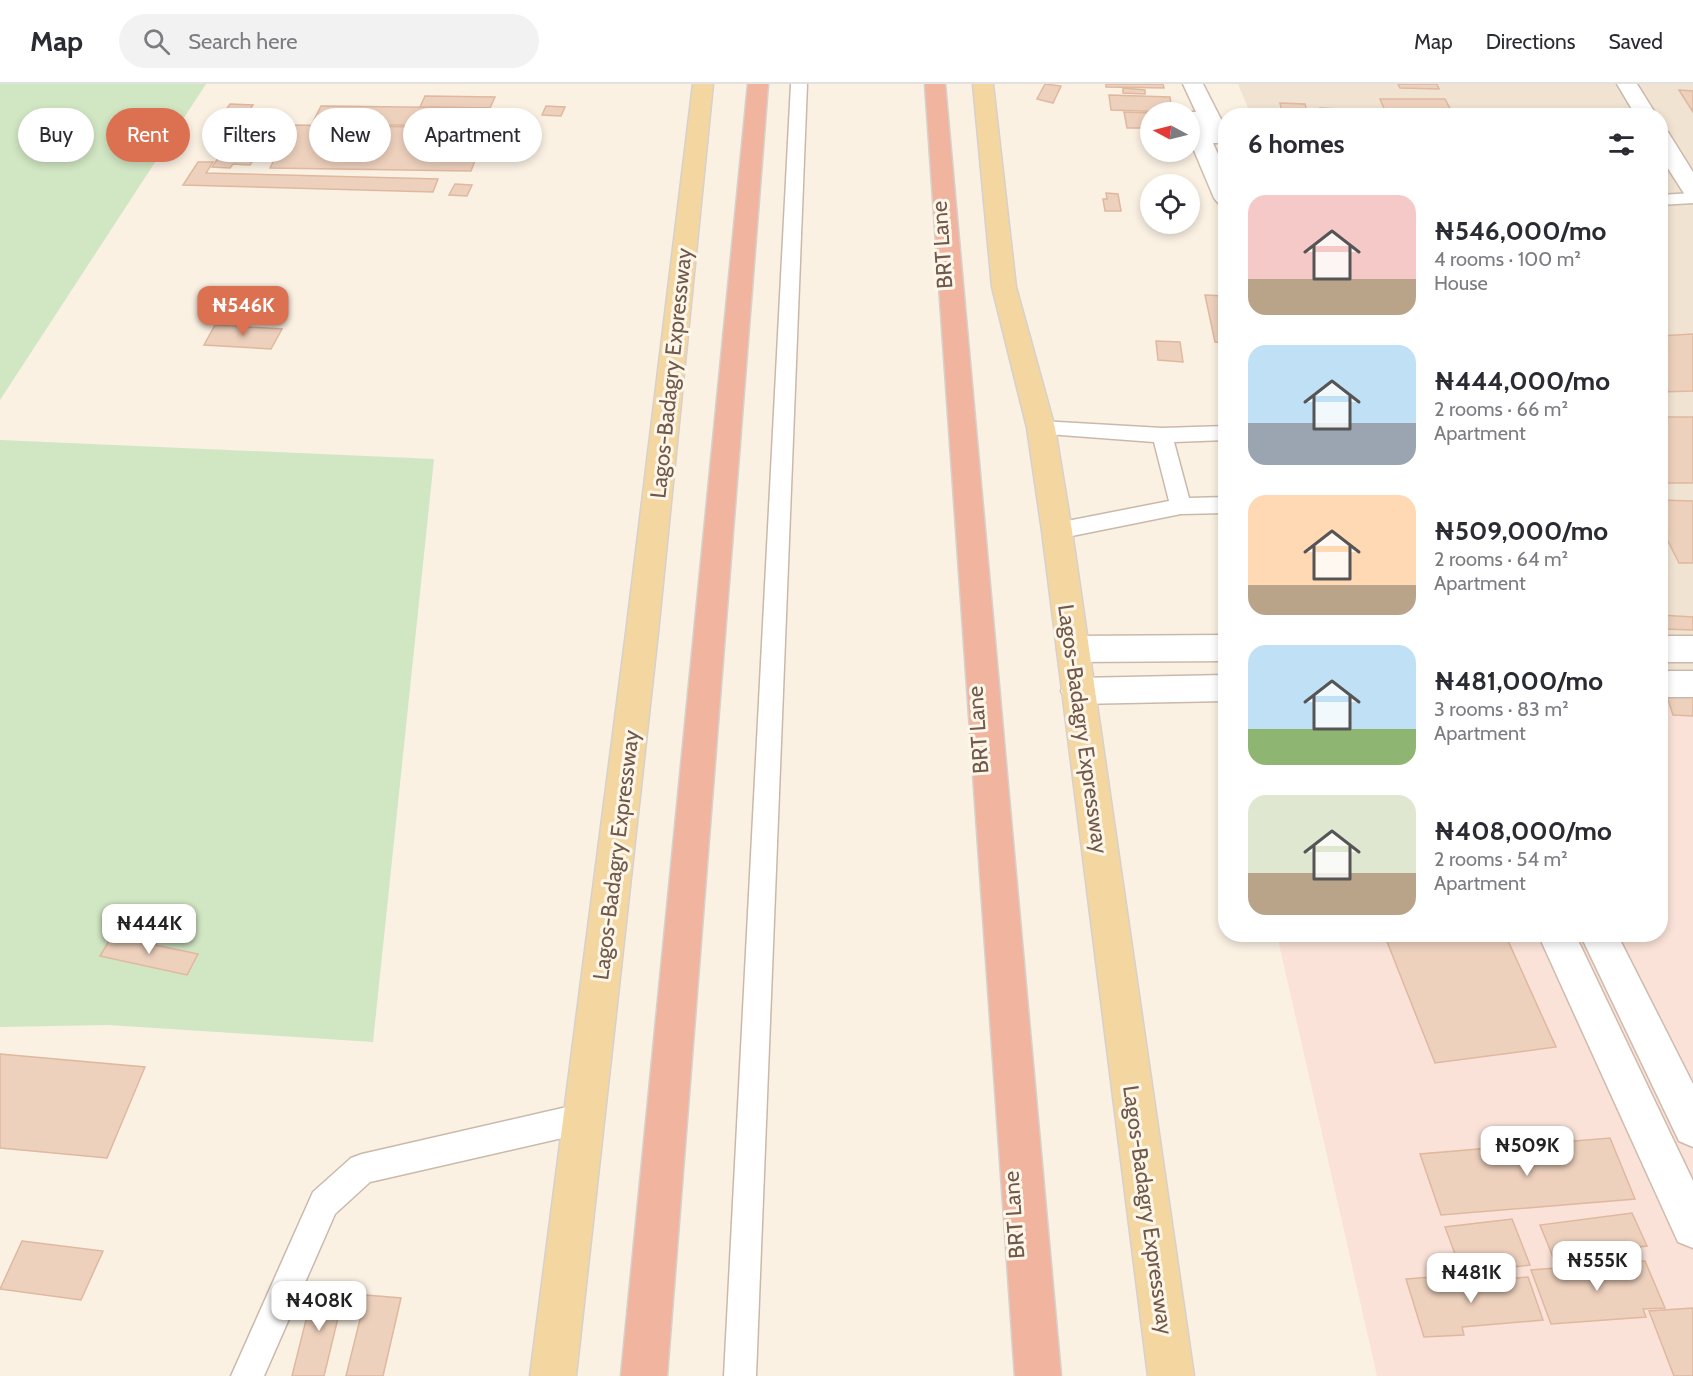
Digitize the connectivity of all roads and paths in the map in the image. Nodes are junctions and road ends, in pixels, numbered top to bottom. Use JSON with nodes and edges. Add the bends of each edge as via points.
{"nodes":[{"id":1,"x":703,"y":84,"type":"edge"},
{"id":2,"x":758,"y":84,"type":"edge"},
{"id":3,"x":800,"y":84,"type":"edge"},
{"id":4,"x":930,"y":84,"type":"edge"},
{"id":5,"x":935,"y":84,"type":"edge"},
{"id":6,"x":983,"y":84,"type":"edge"},
{"id":7,"x":1174,"y":84,"type":"edge"},
{"id":8,"x":1193,"y":84,"type":"edge"},
{"id":9,"x":1627,"y":84,"type":"edge"},
{"id":10,"x":1182,"y":102,"type":"edge"},
{"id":11,"x":1642,"y":108,"type":"edge"},
{"id":12,"x":1218,"y":134,"type":"edge"},
{"id":13,"x":1200,"y":140,"type":"edge"},
{"id":14,"x":1668,"y":150,"type":"edge"},
{"id":15,"x":1218,"y":180,"type":"edge"},
{"id":16,"x":1693,"y":190,"type":"edge"},
{"id":17,"x":1693,"y":198,"type":"edge"},
{"id":18,"x":1668,"y":200,"type":"edge"},
{"id":19,"x":1041,"y":428,"type":"junction"},
{"id":20,"x":1218,"y":433,"type":"edge"},
{"id":21,"x":1162,"y":435,"type":"junction"},
{"id":22,"x":1218,"y":505,"type":"edge"},
{"id":23,"x":1181,"y":506,"type":"junction"},
{"id":24,"x":1057,"y":531,"type":"junction"},
{"id":25,"x":1218,"y":648,"type":"edge"},
{"id":26,"x":1073,"y":649,"type":"junction"},
{"id":27,"x":1668,"y":649,"type":"edge"},
{"id":28,"x":1693,"y":649,"type":"edge"},
{"id":29,"x":1668,"y":684,"type":"edge"},
{"id":30,"x":1693,"y":684,"type":"edge"},
{"id":31,"x":1218,"y":688,"type":"edge"},
{"id":32,"x":1077,"y":691,"type":"junction"},
{"id":33,"x":1560,"y":942,"type":"edge"},
{"id":34,"x":1602,"y":942,"type":"edge"},
{"id":35,"x":584,"y":1118,"type":"junction"},
{"id":36,"x":1693,"y":1128,"type":"edge"},
{"id":37,"x":1693,"y":1227,"type":"edge"},
{"id":38,"x":247,"y":1376,"type":"edge"},
{"id":39,"x":553,"y":1376,"type":"edge"},
{"id":40,"x":644,"y":1376,"type":"edge"},
{"id":41,"x":740,"y":1376,"type":"edge"},
{"id":42,"x":1026,"y":1376,"type":"edge"},
{"id":43,"x":1038,"y":1376,"type":"edge"},
{"id":44,"x":1171,"y":1376,"type":"edge"}],
"edges":[{"from":1,"to":35,"type":"main road","name":"Lagos-Badagry Expressway"},
{"from":2,"to":40,"type":"highway"},
{"from":3,"to":41,"type":"lane"},
{"from":4,"to":42,"type":"lane","name":"BRT Lane"},
{"from":5,"to":43,"type":"highway"},
{"from":6,"to":19,"type":"main road","name":"Lagos-Badagry Expressway","via":[[1004,287]]},
{"from":7,"to":10,"type":"main road"},
{"from":8,"to":12,"type":"main road"},
{"from":9,"to":11,"type":"main road"},
{"from":13,"to":15,"type":"main road"},
{"from":14,"to":16,"type":"main road"},
{"from":17,"to":18,"type":"lane"},
{"from":19,"to":21,"type":"lane"},
{"from":19,"to":24,"type":"main road","name":"Lagos-Badagry Expressway"},
{"from":20,"to":21,"type":"lane"},
{"from":21,"to":23,"type":"lane"},
{"from":22,"to":23,"type":"lane"},
{"from":23,"to":24,"type":"lane"},
{"from":24,"to":26,"type":"main road","name":"Lagos-Badagry Expressway"},
{"from":25,"to":26,"type":"main road"},
{"from":26,"to":32,"type":"main road","name":"Lagos-Badagry Expressway"},
{"from":27,"to":28,"type":"main road"},
{"from":29,"to":30,"type":"main road"},
{"from":31,"to":32,"type":"main road"},
{"from":32,"to":44,"type":"main road","name":"Lagos-Badagry Expressway"},
{"from":33,"to":37,"type":"main road"},
{"from":34,"to":36,"type":"main road"},
{"from":35,"to":38,"type":"lane","via":[[362,1169],[324,1203]]},
{"from":35,"to":39,"type":"main road","name":"Lagos-Badagry Expressway"}]}
